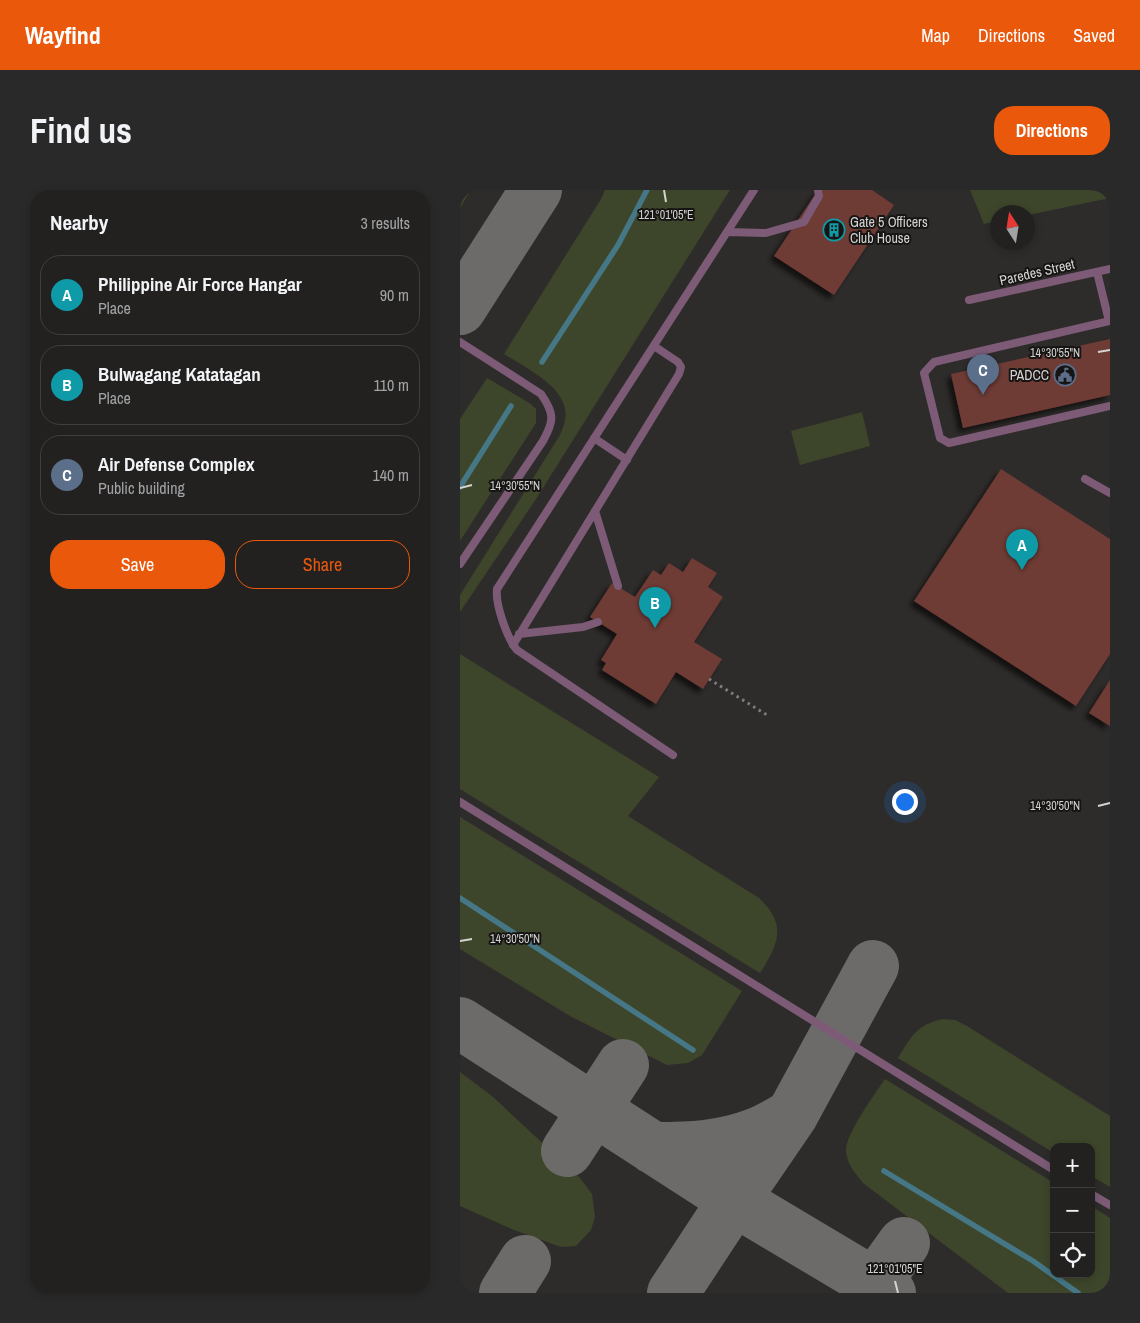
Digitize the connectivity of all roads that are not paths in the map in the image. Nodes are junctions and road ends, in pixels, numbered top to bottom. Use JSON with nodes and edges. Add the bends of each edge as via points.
{"nodes":[{"id":1,"x":754,"y":190,"type":"edge"},
{"id":2,"x":818,"y":190,"type":"edge"},
{"id":3,"x":728,"y":232,"type":"junction"},
{"id":4,"x":1110,"y":269,"type":"edge"},
{"id":5,"x":1097,"y":272,"type":"junction"},
{"id":6,"x":970,"y":300,"type":"dead end"},
{"id":7,"x":1109,"y":321,"type":"edge"},
{"id":8,"x":460,"y":342,"type":"edge"},
{"id":9,"x":654,"y":346,"type":"junction"},
{"id":10,"x":1110,"y":406,"type":"edge"},
{"id":11,"x":594,"y":438,"type":"junction"},
{"id":12,"x":626,"y":460,"type":"junction"},
{"id":13,"x":1085,"y":479,"type":"dead end"},
{"id":14,"x":1110,"y":493,"type":"edge"},
{"id":15,"x":595,"y":511,"type":"junction"},
{"id":16,"x":460,"y":564,"type":"edge"},
{"id":17,"x":618,"y":586,"type":"dead end"},
{"id":18,"x":504,"y":622,"type":"junction"},
{"id":19,"x":598,"y":622,"type":"dead end"},
{"id":20,"x":520,"y":634,"type":"junction"},
{"id":21,"x":513,"y":645,"type":"junction"},
{"id":22,"x":673,"y":755,"type":"dead end"},
{"id":23,"x":460,"y":802,"type":"edge"},
{"id":24,"x":1050,"y":1168,"type":"edge"},
{"id":25,"x":1095,"y":1196,"type":"edge"},
{"id":26,"x":1110,"y":1205,"type":"edge"}],
"edges":[{"from":1,"to":3,"type":"lane"},
{"from":2,"to":3,"type":"lane","via":[[819,196],[804,222],[766,233]]},
{"from":3,"to":9,"type":"lane"},
{"from":4,"to":5,"type":"lane","name":"Paredes Street"},
{"from":5,"to":6,"type":"lane","name":"Paredes Street"},
{"from":5,"to":7,"type":"lane"},
{"from":7,"to":10,"type":"lane","via":[[934,362],[924,373],[940,438],[949,444]]},
{"from":8,"to":16,"type":"lane","via":[[541,394],[553,417],[542,442]]},
{"from":9,"to":11,"type":"lane"},
{"from":9,"to":12,"type":"lane","via":[[681,367]]},
{"from":11,"to":12,"type":"lane"},
{"from":11,"to":18,"type":"lane","via":[[497,589],[496,598]]},
{"from":12,"to":15,"type":"lane"},
{"from":13,"to":14,"type":"lane"},
{"from":15,"to":17,"type":"lane"},
{"from":15,"to":20,"type":"lane"},
{"from":18,"to":20,"type":"lane","via":[[515,634]]},
{"from":18,"to":21,"type":"lane"},
{"from":19,"to":20,"type":"lane","via":[[583,627]]},
{"from":20,"to":21,"type":"lane"},
{"from":21,"to":22,"type":"lane"},
{"from":23,"to":24,"type":"lane"},
{"from":25,"to":26,"type":"lane"}]}
